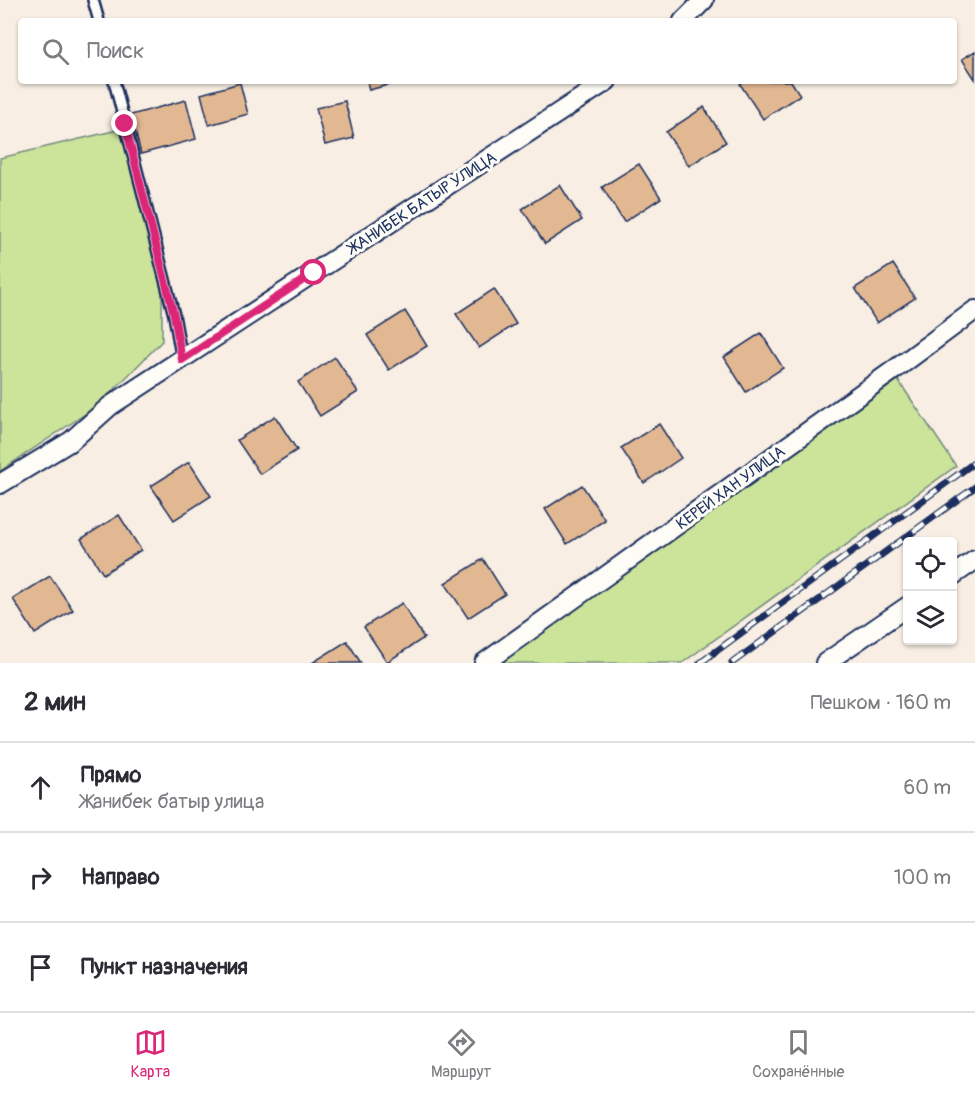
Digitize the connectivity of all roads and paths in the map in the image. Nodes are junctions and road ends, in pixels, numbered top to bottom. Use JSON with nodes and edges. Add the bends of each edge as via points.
{"nodes":[{"id":1,"x":93,"y":0,"type":"edge"},
{"id":2,"x":704,"y":0,"type":"edge"},
{"id":3,"x":98,"y":18,"type":"edge"},
{"id":4,"x":687,"y":18,"type":"edge"},
{"id":5,"x":115,"y":84,"type":"edge"},
{"id":6,"x":602,"y":84,"type":"edge"},
{"id":7,"x":975,"y":310,"type":"edge"},
{"id":8,"x":182,"y":360,"type":"junction"},
{"id":9,"x":0,"y":484,"type":"edge"},
{"id":10,"x":975,"y":560,"type":"edge"},
{"id":11,"x":957,"y":573,"type":"edge"},
{"id":12,"x":903,"y":609,"type":"edge"},
{"id":13,"x":484,"y":663,"type":"edge"},
{"id":14,"x":825,"y":663,"type":"edge"}],
"edges":[{"from":1,"to":3,"type":"lane"},
{"from":2,"to":4,"type":"street"},
{"from":5,"to":8,"type":"lane"},
{"from":6,"to":8,"type":"street","name":"ЖАНИБЕК БАТЫР УЛИЦА"},
{"from":7,"to":13,"type":"street","name":"КЕРЕЙ ХАН УЛИЦА"},
{"from":8,"to":9,"type":"street","name":"ЖАНИБЕК БАТЫР УЛИЦА","via":[[110,406],[71,441]]},
{"from":10,"to":11,"type":"street"},
{"from":12,"to":14,"type":"street"}]}
